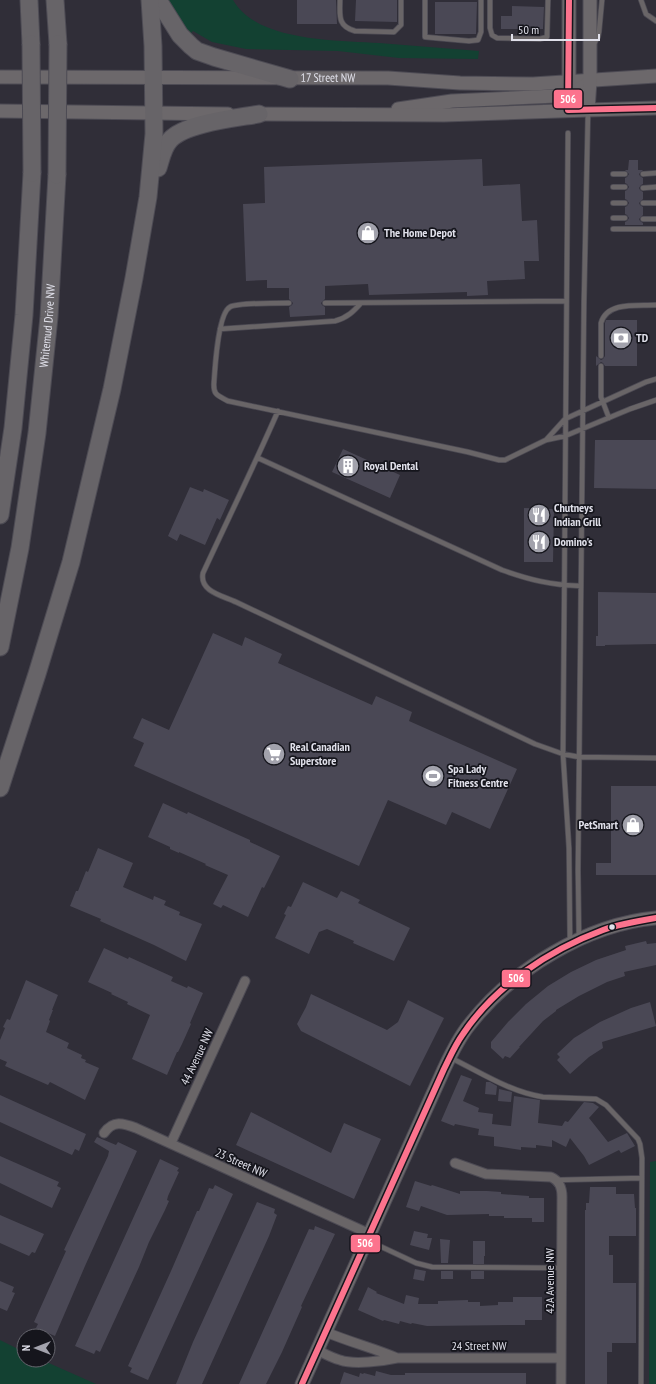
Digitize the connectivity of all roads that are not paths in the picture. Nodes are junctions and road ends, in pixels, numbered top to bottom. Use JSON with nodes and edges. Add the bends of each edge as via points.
{"nodes":[{"id":1,"x":29,"y":0,"type":"edge"},
{"id":2,"x":55,"y":0,"type":"edge"},
{"id":3,"x":150,"y":0,"type":"edge"},
{"id":4,"x":158,"y":0,"type":"edge"},
{"id":5,"x":340,"y":0,"type":"edge"},
{"id":6,"x":401,"y":0,"type":"edge"},
{"id":7,"x":425,"y":0,"type":"edge"},
{"id":8,"x":480,"y":0,"type":"edge"},
{"id":9,"x":490,"y":0,"type":"edge"},
{"id":10,"x":548,"y":0,"type":"edge"},
{"id":11,"x":569,"y":0,"type":"edge"},
{"id":12,"x":590,"y":0,"type":"edge"},
{"id":13,"x":602,"y":0,"type":"edge"},
{"id":14,"x":641,"y":0,"type":"edge"},
{"id":15,"x":656,"y":21,"type":"edge"},
{"id":16,"x":590,"y":51,"type":"junction"},
{"id":17,"x":656,"y":76,"type":"edge"},
{"id":18,"x":0,"y":77,"type":"edge"},
{"id":19,"x":153,"y":78,"type":"junction"},
{"id":20,"x":290,"y":79,"type":"junction"},
{"id":21,"x":590,"y":81,"type":"junction"},
{"id":22,"x":569,"y":88,"type":"junction"},
{"id":23,"x":656,"y":108,"type":"edge"},
{"id":24,"x":568,"y":110,"type":"junction"},
{"id":25,"x":588,"y":110,"type":"junction"},
{"id":26,"x":0,"y":111,"type":"edge"},
{"id":27,"x":155,"y":112,"type":"junction"},
{"id":28,"x":259,"y":114,"type":"junction"},
{"id":29,"x":352,"y":116,"type":"junction"},
{"id":30,"x":568,"y":133,"type":"dead end"},
{"id":31,"x":656,"y":173,"type":"edge"},
{"id":32,"x":613,"y":174,"type":"dead end"},
{"id":33,"x":625,"y":174,"type":"dead end"},
{"id":34,"x":643,"y":174,"type":"dead end"},
{"id":35,"x":613,"y":187,"type":"dead end"},
{"id":36,"x":625,"y":187,"type":"dead end"},
{"id":37,"x":656,"y":187,"type":"edge"},
{"id":38,"x":643,"y":188,"type":"dead end"},
{"id":39,"x":148,"y":197,"type":"junction"},
{"id":40,"x":613,"y":203,"type":"dead end"},
{"id":41,"x":625,"y":203,"type":"dead end"},
{"id":42,"x":643,"y":203,"type":"dead end"},
{"id":43,"x":656,"y":203,"type":"edge"},
{"id":44,"x":613,"y":218,"type":"dead end"},
{"id":45,"x":625,"y":218,"type":"dead end"},
{"id":46,"x":643,"y":219,"type":"dead end"},
{"id":47,"x":656,"y":219,"type":"edge"},
{"id":48,"x":613,"y":229,"type":"dead end"},
{"id":49,"x":656,"y":229,"type":"edge"},
{"id":50,"x":566,"y":301,"type":"junction"},
{"id":51,"x":289,"y":303,"type":"dead end"},
{"id":52,"x":325,"y":303,"type":"dead end"},
{"id":53,"x":361,"y":303,"type":"junction"},
{"id":54,"x":656,"y":305,"type":"edge"},
{"id":55,"x":220,"y":329,"type":"junction"},
{"id":56,"x":601,"y":356,"type":"dead end"},
{"id":57,"x":601,"y":366,"type":"dead end"},
{"id":58,"x":656,"y":379,"type":"edge"},
{"id":59,"x":656,"y":400,"type":"edge"},
{"id":60,"x":602,"y":402,"type":"junction"},
{"id":61,"x":583,"y":410,"type":"junction"},
{"id":62,"x":278,"y":411,"type":"junction"},
{"id":63,"x":609,"y":418,"type":"junction"},
{"id":64,"x":565,"y":419,"type":"junction"},
{"id":65,"x":583,"y":428,"type":"junction"},
{"id":66,"x":565,"y":436,"type":"junction"},
{"id":67,"x":546,"y":440,"type":"junction"},
{"id":68,"x":258,"y":458,"type":"junction"},
{"id":69,"x":0,"y":515,"type":"edge"},
{"id":70,"x":564,"y":585,"type":"junction"},
{"id":71,"x":581,"y":586,"type":"junction"},
{"id":72,"x":0,"y":647,"type":"edge"},
{"id":73,"x":564,"y":754,"type":"junction"},
{"id":74,"x":579,"y":757,"type":"junction"},
{"id":75,"x":656,"y":758,"type":"edge"},
{"id":76,"x":0,"y":788,"type":"edge"},
{"id":77,"x":656,"y":918,"type":"edge"},
{"id":78,"x":574,"y":942,"type":"junction"},
{"id":79,"x":245,"y":981,"type":"dead end"},
{"id":80,"x":449,"y":1058,"type":"junction"},
{"id":81,"x":104,"y":1133,"type":"dead end"},
{"id":82,"x":171,"y":1143,"type":"junction"},
{"id":83,"x":455,"y":1163,"type":"dead end"},
{"id":84,"x":642,"y":1178,"type":"junction"},
{"id":85,"x":557,"y":1180,"type":"junction"},
{"id":86,"x":368,"y":1237,"type":"junction"},
{"id":87,"x":562,"y":1268,"type":"junction"},
{"id":88,"x":326,"y":1332,"type":"junction"},
{"id":89,"x":317,"y":1350,"type":"junction"},
{"id":90,"x":397,"y":1358,"type":"junction"},
{"id":91,"x":561,"y":1358,"type":"junction"},
{"id":92,"x":302,"y":1384,"type":"edge"},
{"id":93,"x":561,"y":1384,"type":"edge"},
{"id":94,"x":642,"y":1384,"type":"edge"}],
"edges":[{"from":1,"to":69,"type":"highway","name":"Whitemud Drive NW","bridge":true,"via":[[32,173],[24,315],[13,428]]},
{"from":2,"to":72,"type":"highway","name":"Whitemud Drive NW","bridge":true,"via":[[58,44],[57,175],[49,317],[37,433],[20,548]]},
{"from":3,"to":19,"type":"highway"},
{"from":4,"to":20,"type":"highway","via":[[180,35],[197,51]]},
{"from":5,"to":6,"type":"lane","via":[[340,21],[349,29],[394,32],[401,25]]},
{"from":7,"to":8,"type":"lane","via":[[425,36],[469,41],[478,40],[481,32]]},
{"from":9,"to":10,"type":"lane","via":[[492,35],[497,38],[540,39],[547,37]]},
{"from":11,"to":22,"type":"main road"},
{"from":12,"to":16,"type":"main road"},
{"from":13,"to":16,"type":"lane","via":[[598,37]]},
{"from":14,"to":15,"type":"lane","via":[[646,14]]},
{"from":16,"to":21,"type":"main road"},
{"from":17,"to":21,"type":"main road","name":"17 Street NW"},
{"from":18,"to":19,"type":"main road","name":"17 Street NW"},
{"from":19,"to":20,"type":"main road","name":"17 Street NW"},
{"from":19,"to":27,"type":"highway"},
{"from":20,"to":22,"type":"main road","name":"17 Street NW","via":[[388,78]]},
{"from":21,"to":22,"type":"main road","name":"17 Street NW"},
{"from":21,"to":25,"type":"main road"},
{"from":22,"to":24,"type":"main road"},
{"from":22,"to":29,"type":"main road","via":[[552,97],[452,101]]},
{"from":23,"to":25,"type":"main road"},
{"from":24,"to":25,"type":"main road"},
{"from":24,"to":29,"type":"main road"},
{"from":25,"to":61,"type":"lane"},
{"from":26,"to":27,"type":"main road"},
{"from":27,"to":28,"type":"main road"},
{"from":27,"to":39,"type":"highway"},
{"from":28,"to":29,"type":"main road"},
{"from":28,"to":39,"type":"highway","via":[[195,126],[171,139],[165,146]]},
{"from":30,"to":50,"type":"lane"},
{"from":31,"to":34,"type":"lane"},
{"from":32,"to":33,"type":"lane"},
{"from":35,"to":36,"type":"lane"},
{"from":37,"to":38,"type":"lane"},
{"from":39,"to":76,"type":"highway","via":[[112,389],[71,562]]},
{"from":40,"to":41,"type":"lane"},
{"from":42,"to":43,"type":"lane"},
{"from":44,"to":45,"type":"lane"},
{"from":46,"to":47,"type":"lane"},
{"from":48,"to":49,"type":"lane"},
{"from":50,"to":53,"type":"lane"},
{"from":50,"to":64,"type":"lane"},
{"from":51,"to":55,"type":"lane","via":[[230,307],[224,313]]},
{"from":52,"to":53,"type":"lane"},
{"from":53,"to":55,"type":"lane","via":[[342,319],[335,321]]},
{"from":54,"to":56,"type":"lane","via":[[617,307],[608,312],[601,323]]},
{"from":55,"to":62,"type":"lane","via":[[213,389],[215,394],[228,401]]},
{"from":57,"to":60,"type":"lane"},
{"from":58,"to":60,"type":"lane"},
{"from":59,"to":63,"type":"lane"},
{"from":60,"to":61,"type":"lane"},
{"from":60,"to":63,"type":"lane"},
{"from":61,"to":64,"type":"lane"},
{"from":61,"to":65,"type":"lane"},
{"from":62,"to":67,"type":"lane","via":[[498,460],[505,460]]},
{"from":62,"to":68,"type":"lane"},
{"from":63,"to":65,"type":"lane"},
{"from":64,"to":66,"type":"lane"},
{"from":64,"to":67,"type":"lane"},
{"from":65,"to":66,"type":"lane"},
{"from":65,"to":71,"type":"lane"},
{"from":66,"to":67,"type":"lane"},
{"from":66,"to":70,"type":"lane"},
{"from":68,"to":70,"type":"lane","via":[[502,570],[537,582]]},
{"from":68,"to":73,"type":"lane","via":[[203,573],[206,588],[535,744]]},
{"from":70,"to":71,"type":"lane"},
{"from":70,"to":73,"type":"lane"},
{"from":71,"to":74,"type":"lane"},
{"from":73,"to":74,"type":"lane"},
{"from":73,"to":78,"type":"lane"},
{"from":74,"to":75,"type":"lane"},
{"from":74,"to":78,"type":"lane"},
{"from":77,"to":78,"type":"main road","via":[[614,926]]},
{"from":78,"to":80,"type":"main road","via":[[543,959],[507,984],[469,1025]]},
{"from":79,"to":82,"type":"street","name":"44 Avenue NW"},
{"from":80,"to":84,"type":"lane","via":[[522,1093],[543,1097],[591,1098],[600,1101],[638,1139],[642,1158]]},
{"from":80,"to":86,"type":"main road"},
{"from":81,"to":82,"type":"street","name":"23 Street NW","via":[[110,1126],[120,1123]]},
{"from":82,"to":86,"type":"street","name":"23 Street NW"},
{"from":83,"to":85,"type":"street","via":[[486,1174],[544,1176]]},
{"from":84,"to":85,"type":"lane"},
{"from":84,"to":94,"type":"lane"},
{"from":85,"to":87,"type":"street","name":"42A Avenue NW","via":[[562,1197]]},
{"from":86,"to":87,"type":"lane","via":[[426,1266]]},
{"from":86,"to":88,"type":"main road"},
{"from":87,"to":91,"type":"street","name":"42A Avenue NW"},
{"from":88,"to":89,"type":"main road"},
{"from":88,"to":90,"type":"street","name":"24 Street NW"},
{"from":89,"to":90,"type":"street","name":"24 Street NW","via":[[347,1362]]},
{"from":89,"to":92,"type":"main road"},
{"from":90,"to":91,"type":"street","name":"24 Street NW"},
{"from":91,"to":93,"type":"street","name":"42A Avenue NW"}]}
